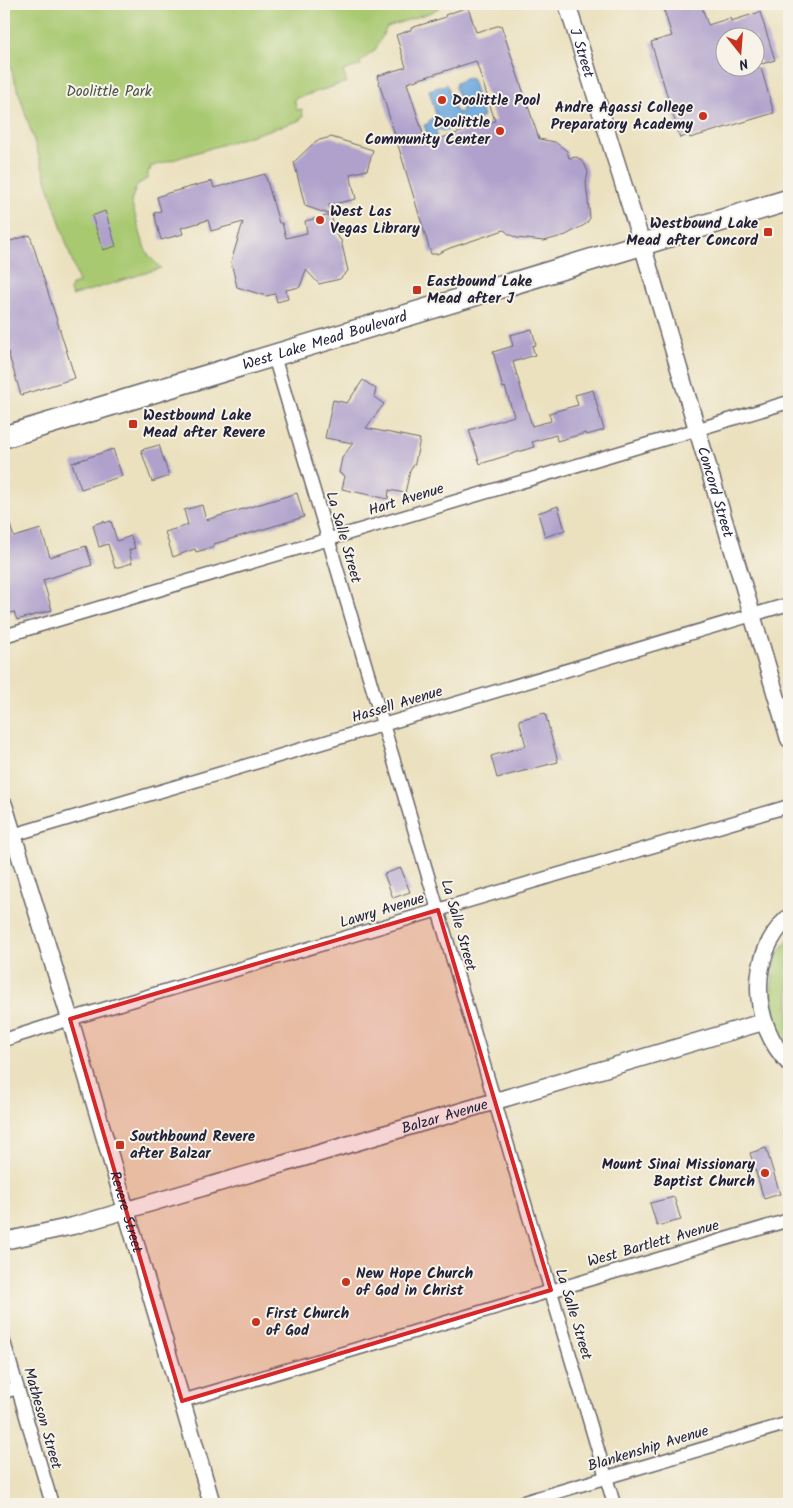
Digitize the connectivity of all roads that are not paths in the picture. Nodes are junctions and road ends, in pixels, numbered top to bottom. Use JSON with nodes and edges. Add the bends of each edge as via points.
{"nodes":[{"id":1,"x":567,"y":4,"type":"edge"},
{"id":2,"x":789,"y":200,"type":"edge"},
{"id":3,"x":642,"y":244,"type":"junction"},
{"id":4,"x":274,"y":356,"type":"junction"},
{"id":5,"x":789,"y":402,"type":"edge"},
{"id":6,"x":697,"y":430,"type":"junction"},
{"id":7,"x":4,"y":437,"type":"edge"},
{"id":8,"x":328,"y":540,"type":"junction"},
{"id":9,"x":789,"y":604,"type":"edge"},
{"id":10,"x":752,"y":615,"type":"junction"},
{"id":11,"x":4,"y":636,"type":"edge"},
{"id":12,"x":383,"y":725,"type":"junction"},
{"id":13,"x":789,"y":739,"type":"edge"},
{"id":14,"x":4,"y":805,"type":"edge"},
{"id":15,"x":789,"y":806,"type":"edge"},
{"id":16,"x":13,"y":835,"type":"junction"},
{"id":17,"x":438,"y":910,"type":"junction"},
{"id":18,"x":789,"y":917,"type":"edge"},
{"id":19,"x":70,"y":1019,"type":"junction"},
{"id":20,"x":763,"y":1022,"type":"junction"},
{"id":21,"x":4,"y":1040,"type":"edge"},
{"id":22,"x":789,"y":1063,"type":"edge"},
{"id":23,"x":494,"y":1102,"type":"junction"},
{"id":24,"x":126,"y":1210,"type":"junction"},
{"id":25,"x":789,"y":1220,"type":"edge"},
{"id":26,"x":4,"y":1241,"type":"edge"},
{"id":27,"x":550,"y":1290,"type":"junction"},
{"id":28,"x":4,"y":1342,"type":"edge"},
{"id":29,"x":18,"y":1388,"type":"junction"},
{"id":30,"x":4,"y":1392,"type":"edge"},
{"id":31,"x":182,"y":1401,"type":"junction"},
{"id":32,"x":789,"y":1423,"type":"edge"},
{"id":33,"x":606,"y":1478,"type":"junction"},
{"id":34,"x":52,"y":1504,"type":"edge"},
{"id":35,"x":212,"y":1504,"type":"edge"},
{"id":36,"x":517,"y":1504,"type":"edge"},
{"id":37,"x":614,"y":1504,"type":"edge"}],
"edges":[{"from":1,"to":3,"type":"street","name":"J Street"},
{"from":2,"to":3,"type":"main road","name":"West Lake Mead Boulevard"},
{"from":3,"to":4,"type":"main road","name":"West Lake Mead Boulevard"},
{"from":3,"to":6,"type":"street","name":"Concord Street"},
{"from":4,"to":7,"type":"main road","name":"West Lake Mead Boulevard"},
{"from":4,"to":8,"type":"street","name":"La Salle Street"},
{"from":5,"to":6,"type":"street","name":"Hart Avenue"},
{"from":6,"to":8,"type":"street","name":"Hart Avenue"},
{"from":6,"to":10,"type":"street","name":"Concord Street"},
{"from":8,"to":11,"type":"street","name":"Hart Avenue"},
{"from":8,"to":12,"type":"street","name":"La Salle Street"},
{"from":9,"to":10,"type":"street","name":"Hassell Avenue"},
{"from":10,"to":12,"type":"street","name":"Hassell Avenue"},
{"from":10,"to":13,"type":"street","name":"Concord Street"},
{"from":12,"to":16,"type":"street","name":"Hassell Avenue"},
{"from":12,"to":17,"type":"street","name":"La Salle Street"},
{"from":14,"to":16,"type":"street","name":"Revere Street"},
{"from":15,"to":17,"type":"street","name":"Lawry Avenue"},
{"from":16,"to":19,"type":"street","name":"Revere Street"},
{"from":17,"to":19,"type":"street","name":"Lawry Avenue"},
{"from":17,"to":23,"type":"street","name":"La Salle Street"},
{"from":18,"to":20,"type":"street","via":[[781,924],[764,954],[758,988]]},
{"from":19,"to":21,"type":"street","name":"Lawry Avenue"},
{"from":19,"to":24,"type":"street","name":"Revere Street"},
{"from":20,"to":22,"type":"street","via":[[778,1052]]},
{"from":20,"to":23,"type":"street","name":"Balzar Avenue"},
{"from":23,"to":24,"type":"street","name":"Balzar Avenue"},
{"from":23,"to":27,"type":"street","name":"La Salle Street"},
{"from":24,"to":26,"type":"street","name":"Balzar Avenue","via":[[74,1226]]},
{"from":24,"to":31,"type":"street","name":"Revere Street"},
{"from":25,"to":27,"type":"street","name":"West Bartlett Avenue"},
{"from":27,"to":31,"type":"street","name":"West Bartlett Avenue"},
{"from":27,"to":33,"type":"street","name":"La Salle Street"},
{"from":28,"to":29,"type":"street","name":"Matheson Street"},
{"from":29,"to":30,"type":"street"},
{"from":29,"to":34,"type":"street","name":"Matheson Street"},
{"from":31,"to":35,"type":"street","name":"Revere Street"},
{"from":32,"to":33,"type":"street","name":"Blankenship Avenue"},
{"from":33,"to":36,"type":"street","name":"Blankenship Avenue"},
{"from":33,"to":37,"type":"street","name":"La Salle Street"}]}
